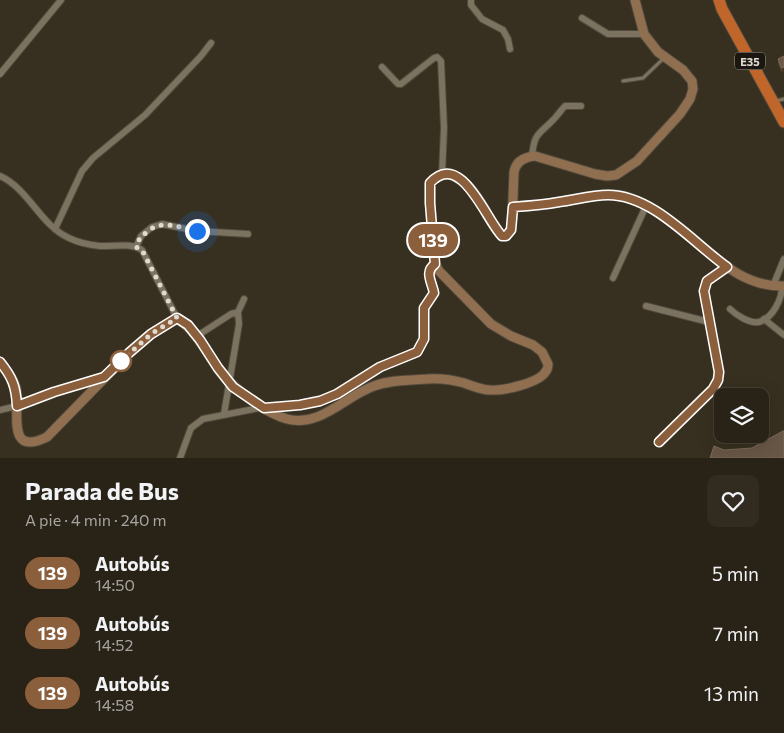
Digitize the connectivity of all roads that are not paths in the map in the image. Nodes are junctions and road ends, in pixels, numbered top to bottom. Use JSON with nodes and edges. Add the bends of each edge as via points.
{"nodes":[{"id":1,"x":60,"y":0,"type":"edge"},
{"id":2,"x":471,"y":0,"type":"edge"},
{"id":3,"x":635,"y":0,"type":"edge"},
{"id":4,"x":719,"y":0,"type":"edge"},
{"id":5,"x":582,"y":18,"type":"dead end"},
{"id":6,"x":644,"y":34,"type":"junction"},
{"id":7,"x":211,"y":43,"type":"dead end"},
{"id":8,"x":510,"y":49,"type":"dead end"},
{"id":9,"x":664,"y":57,"type":"junction"},
{"id":10,"x":382,"y":67,"type":"dead end"},
{"id":11,"x":0,"y":74,"type":"edge"},
{"id":12,"x":623,"y":81,"type":"dead end"},
{"id":13,"x":778,"y":100,"type":"edge"},
{"id":14,"x":581,"y":106,"type":"dead end"},
{"id":15,"x":784,"y":122,"type":"edge"},
{"id":16,"x":532,"y":156,"type":"junction"},
{"id":17,"x":442,"y":174,"type":"junction"},
{"id":18,"x":0,"y":176,"type":"edge"},
{"id":19,"x":646,"y":206,"type":"junction"},
{"id":20,"x":513,"y":207,"type":"junction"},
{"id":21,"x":55,"y":229,"type":"junction"},
{"id":22,"x":248,"y":234,"type":"dead end"},
{"id":23,"x":136,"y":247,"type":"junction"},
{"id":24,"x":784,"y":259,"type":"edge"},
{"id":25,"x":435,"y":264,"type":"junction"},
{"id":26,"x":727,"y":267,"type":"junction"},
{"id":27,"x":613,"y":278,"type":"dead end"},
{"id":28,"x":780,"y":286,"type":"edge"},
{"id":29,"x":244,"y":299,"type":"dead end"},
{"id":30,"x":646,"y":306,"type":"dead end"},
{"id":31,"x":730,"y":309,"type":"dead end"},
{"id":32,"x":238,"y":314,"type":"junction"},
{"id":33,"x":177,"y":318,"type":"junction"},
{"id":34,"x":764,"y":319,"type":"junction"},
{"id":35,"x":709,"y":322,"type":"junction"},
{"id":36,"x":784,"y":335,"type":"edge"},
{"id":37,"x":197,"y":336,"type":"junction"},
{"id":38,"x":0,"y":362,"type":"edge"},
{"id":39,"x":104,"y":377,"type":"junction"},
{"id":40,"x":229,"y":382,"type":"junction"},
{"id":41,"x":17,"y":406,"type":"junction"},
{"id":42,"x":264,"y":408,"type":"junction"},
{"id":43,"x":0,"y":410,"type":"edge"},
{"id":44,"x":224,"y":414,"type":"junction"},
{"id":45,"x":659,"y":442,"type":"dead end"},
{"id":46,"x":180,"y":458,"type":"edge"}],
"edges":[{"from":1,"to":11,"type":"street"},
{"from":2,"to":8,"type":"street","via":[[471,5],[482,18],[503,30]]},
{"from":3,"to":6,"type":"street"},
{"from":4,"to":13,"type":"highway","number":"E35"},
{"from":5,"to":6,"type":"street","via":[[608,34]]},
{"from":6,"to":9,"type":"street"},
{"from":7,"to":21,"type":"street","via":[[145,115],[82,171]]},
{"from":9,"to":12,"type":"lane","via":[[643,78]]},
{"from":9,"to":16,"type":"street","via":[[689,76],[693,89],[690,99],[680,114],[626,170],[607,176]]},
{"from":10,"to":17,"type":"street","via":[[400,84],[434,58],[441,61]]},
{"from":13,"to":15,"type":"highway","number":"E35"},
{"from":14,"to":16,"type":"street","via":[[565,106],[541,130],[533,144]]},
{"from":16,"to":20,"type":"street","via":[[515,166]]},
{"from":17,"to":20,"type":"street","via":[[462,180],[502,236],[511,230]]},
{"from":17,"to":25,"type":"street","via":[[430,183],[429,190]]},
{"from":18,"to":21,"type":"street","via":[[18,188]]},
{"from":19,"to":20,"type":"street","via":[[625,196],[609,194]]},
{"from":19,"to":26,"type":"street","via":[[688,233]]},
{"from":19,"to":27,"type":"street"},
{"from":21,"to":23,"type":"street","via":[[70,238],[98,246]]},
{"from":22,"to":23,"type":"street","via":[[197,231],[162,224],[141,236]]},
{"from":23,"to":33,"type":"street","via":[[142,250]]},
{"from":24,"to":28,"type":"street"},
{"from":25,"to":42,"type":"street","via":[[428,273],[434,293],[424,308],[424,339],[417,352],[380,367],[320,401]]},
{"from":25,"to":42,"type":"street","via":[[491,324],[533,344],[542,352],[548,364],[546,372],[529,382],[496,390],[450,380],[391,382],[374,386],[306,421],[288,419]]},
{"from":26,"to":28,"type":"street","via":[[739,276]]},
{"from":26,"to":35,"type":"street","via":[[707,281],[704,288]]},
{"from":28,"to":34,"type":"street","via":[[779,302]]},
{"from":29,"to":32,"type":"street"},
{"from":30,"to":35,"type":"street"},
{"from":31,"to":34,"type":"street","via":[[754,322]]},
{"from":32,"to":37,"type":"street","via":[[231,314]]},
{"from":32,"to":40,"type":"street"},
{"from":33,"to":37,"type":"street"},
{"from":33,"to":39,"type":"street","via":[[151,334]]},
{"from":34,"to":36,"type":"street"},
{"from":35,"to":45,"type":"street","via":[[719,372],[717,383]]},
{"from":37,"to":40,"type":"street"},
{"from":38,"to":41,"type":"street","via":[[14,382]]},
{"from":39,"to":41,"type":"street"},
{"from":39,"to":41,"type":"street","via":[[47,437],[34,446],[23,444],[19,439],[16,431]]},
{"from":40,"to":42,"type":"street"},
{"from":40,"to":44,"type":"street"},
{"from":41,"to":43,"type":"street"},
{"from":42,"to":44,"type":"street"},
{"from":44,"to":46,"type":"street","via":[[195,424]]}]}
